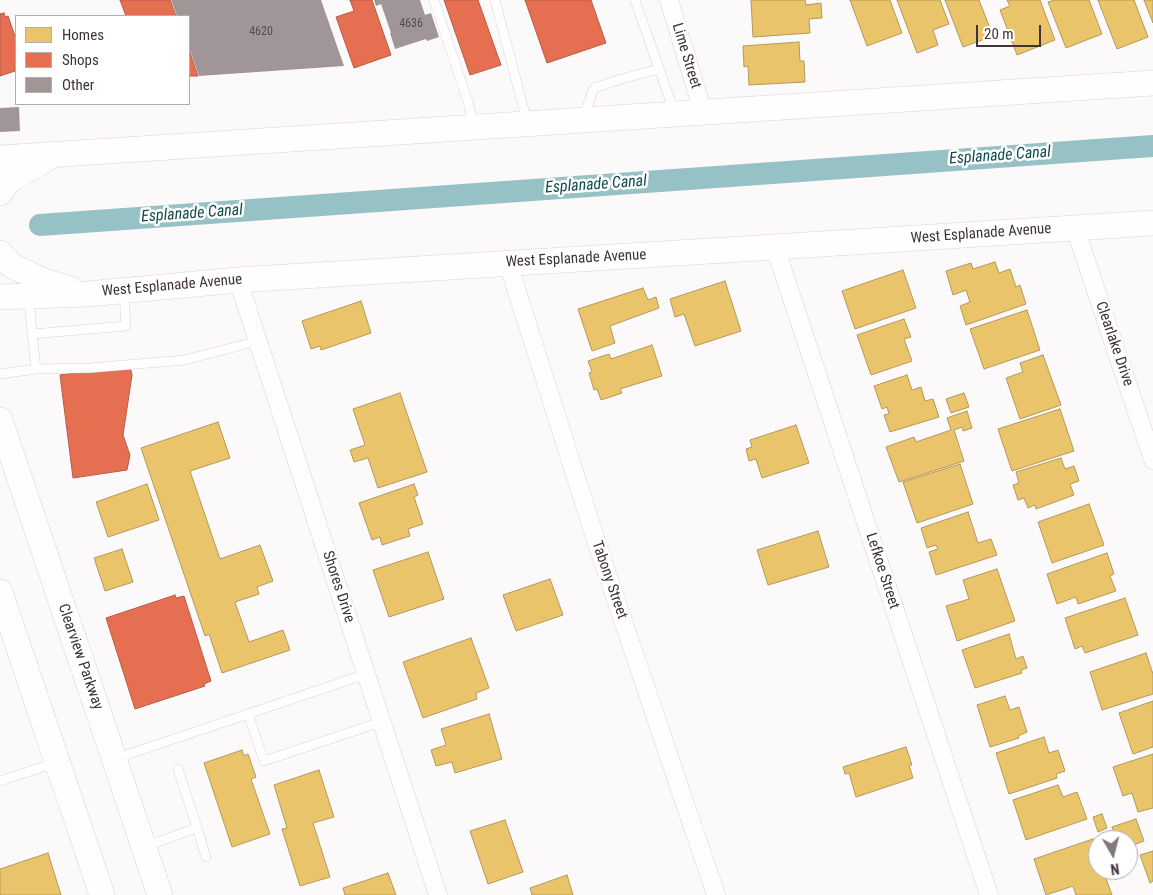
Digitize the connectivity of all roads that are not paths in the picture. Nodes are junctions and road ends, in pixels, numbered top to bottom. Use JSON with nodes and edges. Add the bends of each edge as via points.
{"nodes":[{"id":1,"x":434,"y":0,"type":"edge"},
{"id":2,"x":495,"y":0,"type":"edge"},
{"id":3,"x":635,"y":0,"type":"edge"},
{"id":4,"x":669,"y":0,"type":"edge"},
{"id":5,"x":659,"y":70,"type":"junction"},
{"id":6,"x":1153,"y":83,"type":"edge"},
{"id":7,"x":703,"y":112,"type":"junction"},
{"id":8,"x":675,"y":114,"type":"junction"},
{"id":9,"x":582,"y":120,"type":"junction"},
{"id":10,"x":528,"y":124,"type":"junction"},
{"id":11,"x":474,"y":127,"type":"junction"},
{"id":12,"x":53,"y":155,"type":"junction"},
{"id":13,"x":0,"y":158,"type":"edge"},
{"id":14,"x":0,"y":193,"type":"edge"},
{"id":15,"x":1153,"y":223,"type":"edge"},
{"id":16,"x":1075,"y":228,"type":"junction"},
{"id":17,"x":774,"y":247,"type":"junction"},
{"id":18,"x":0,"y":253,"type":"edge"},
{"id":19,"x":508,"y":263,"type":"junction"},
{"id":20,"x":238,"y":280,"type":"junction"},
{"id":21,"x":124,"y":291,"type":"junction"},
{"id":22,"x":87,"y":294,"type":"junction"},
{"id":23,"x":29,"y":296,"type":"junction"},
{"id":24,"x":0,"y":297,"type":"edge"},
{"id":25,"x":32,"y":334,"type":"junction"},
{"id":26,"x":258,"y":341,"type":"junction"},
{"id":27,"x":36,"y":369,"type":"junction"},
{"id":28,"x":0,"y":374,"type":"edge"},
{"id":29,"x":0,"y":420,"type":"edge"},
{"id":30,"x":1153,"y":460,"type":"edge"},
{"id":31,"x":0,"y":592,"type":"edge"},
{"id":32,"x":366,"y":674,"type":"junction"},
{"id":33,"x":248,"y":714,"type":"junction"},
{"id":34,"x":381,"y":722,"type":"junction"},
{"id":35,"x":114,"y":759,"type":"junction"},
{"id":36,"x":58,"y":762,"type":"junction"},
{"id":37,"x":178,"y":769,"type":"dead end"},
{"id":38,"x":0,"y":781,"type":"edge"},
{"id":39,"x":197,"y":828,"type":"junction"},
{"id":40,"x":144,"y":847,"type":"junction"},
{"id":41,"x":206,"y":857,"type":"dead end"},
{"id":42,"x":102,"y":895,"type":"edge"},
{"id":43,"x":160,"y":895,"type":"edge"},
{"id":44,"x":438,"y":895,"type":"edge"},
{"id":45,"x":716,"y":895,"type":"edge"},
{"id":46,"x":989,"y":895,"type":"edge"}],
"edges":[{"from":1,"to":11,"type":"lane"},
{"from":2,"to":10,"type":"lane"},
{"from":3,"to":5,"type":"lane"},
{"from":4,"to":7,"type":"street","name":"Lime Street"},
{"from":5,"to":8,"type":"lane"},
{"from":5,"to":9,"type":"lane","via":[[594,88]]},
{"from":6,"to":7,"type":"main road"},
{"from":7,"to":8,"type":"main road"},
{"from":8,"to":9,"type":"main road"},
{"from":9,"to":10,"type":"main road"},
{"from":10,"to":11,"type":"main road"},
{"from":11,"to":12,"type":"main road"},
{"from":12,"to":13,"type":"main road"},
{"from":12,"to":14,"type":"main road","via":[[9,180]]},
{"from":15,"to":16,"type":"main road","name":"West Esplanade Avenue"},
{"from":16,"to":17,"type":"main road","name":"West Esplanade Avenue"},
{"from":16,"to":30,"type":"street","name":"Clearlake Drive"},
{"from":17,"to":19,"type":"main road","name":"West Esplanade Avenue"},
{"from":17,"to":46,"type":"street","name":"Lefkoe Street"},
{"from":18,"to":22,"type":"main road","via":[[12,266],[44,281]]},
{"from":19,"to":20,"type":"main road","name":"West Esplanade Avenue"},
{"from":19,"to":45,"type":"street","name":"Tabony Street","via":[[598,547]]},
{"from":20,"to":21,"type":"main road","name":"West Esplanade Avenue"},
{"from":20,"to":26,"type":"street","name":"Shores Drive"},
{"from":21,"to":22,"type":"main road","name":"West Esplanade Avenue"},
{"from":21,"to":25,"type":"lane","via":[[126,326]]},
{"from":22,"to":23,"type":"main road","name":"West Esplanade Avenue"},
{"from":23,"to":24,"type":"main road","name":"West Esplanade Avenue"},
{"from":23,"to":25,"type":"lane"},
{"from":25,"to":27,"type":"lane"},
{"from":26,"to":27,"type":"lane","via":[[184,360]]},
{"from":26,"to":32,"type":"street","name":"Shores Drive"},
{"from":27,"to":28,"type":"lane"},
{"from":29,"to":35,"type":"main road","name":"Clearview Parkway"},
{"from":31,"to":36,"type":"main road"},
{"from":32,"to":33,"type":"lane"},
{"from":32,"to":34,"type":"street","name":"Shores Drive"},
{"from":33,"to":34,"type":"lane","via":[[264,761]]},
{"from":33,"to":35,"type":"lane"},
{"from":34,"to":44,"type":"street","name":"Shores Drive"},
{"from":35,"to":40,"type":"main road","name":"Clearview Parkway"},
{"from":36,"to":38,"type":"lane"},
{"from":36,"to":42,"type":"main road"},
{"from":37,"to":39,"type":"lane"},
{"from":39,"to":40,"type":"lane"},
{"from":39,"to":41,"type":"lane"},
{"from":40,"to":43,"type":"main road","name":"Clearview Parkway"}]}
